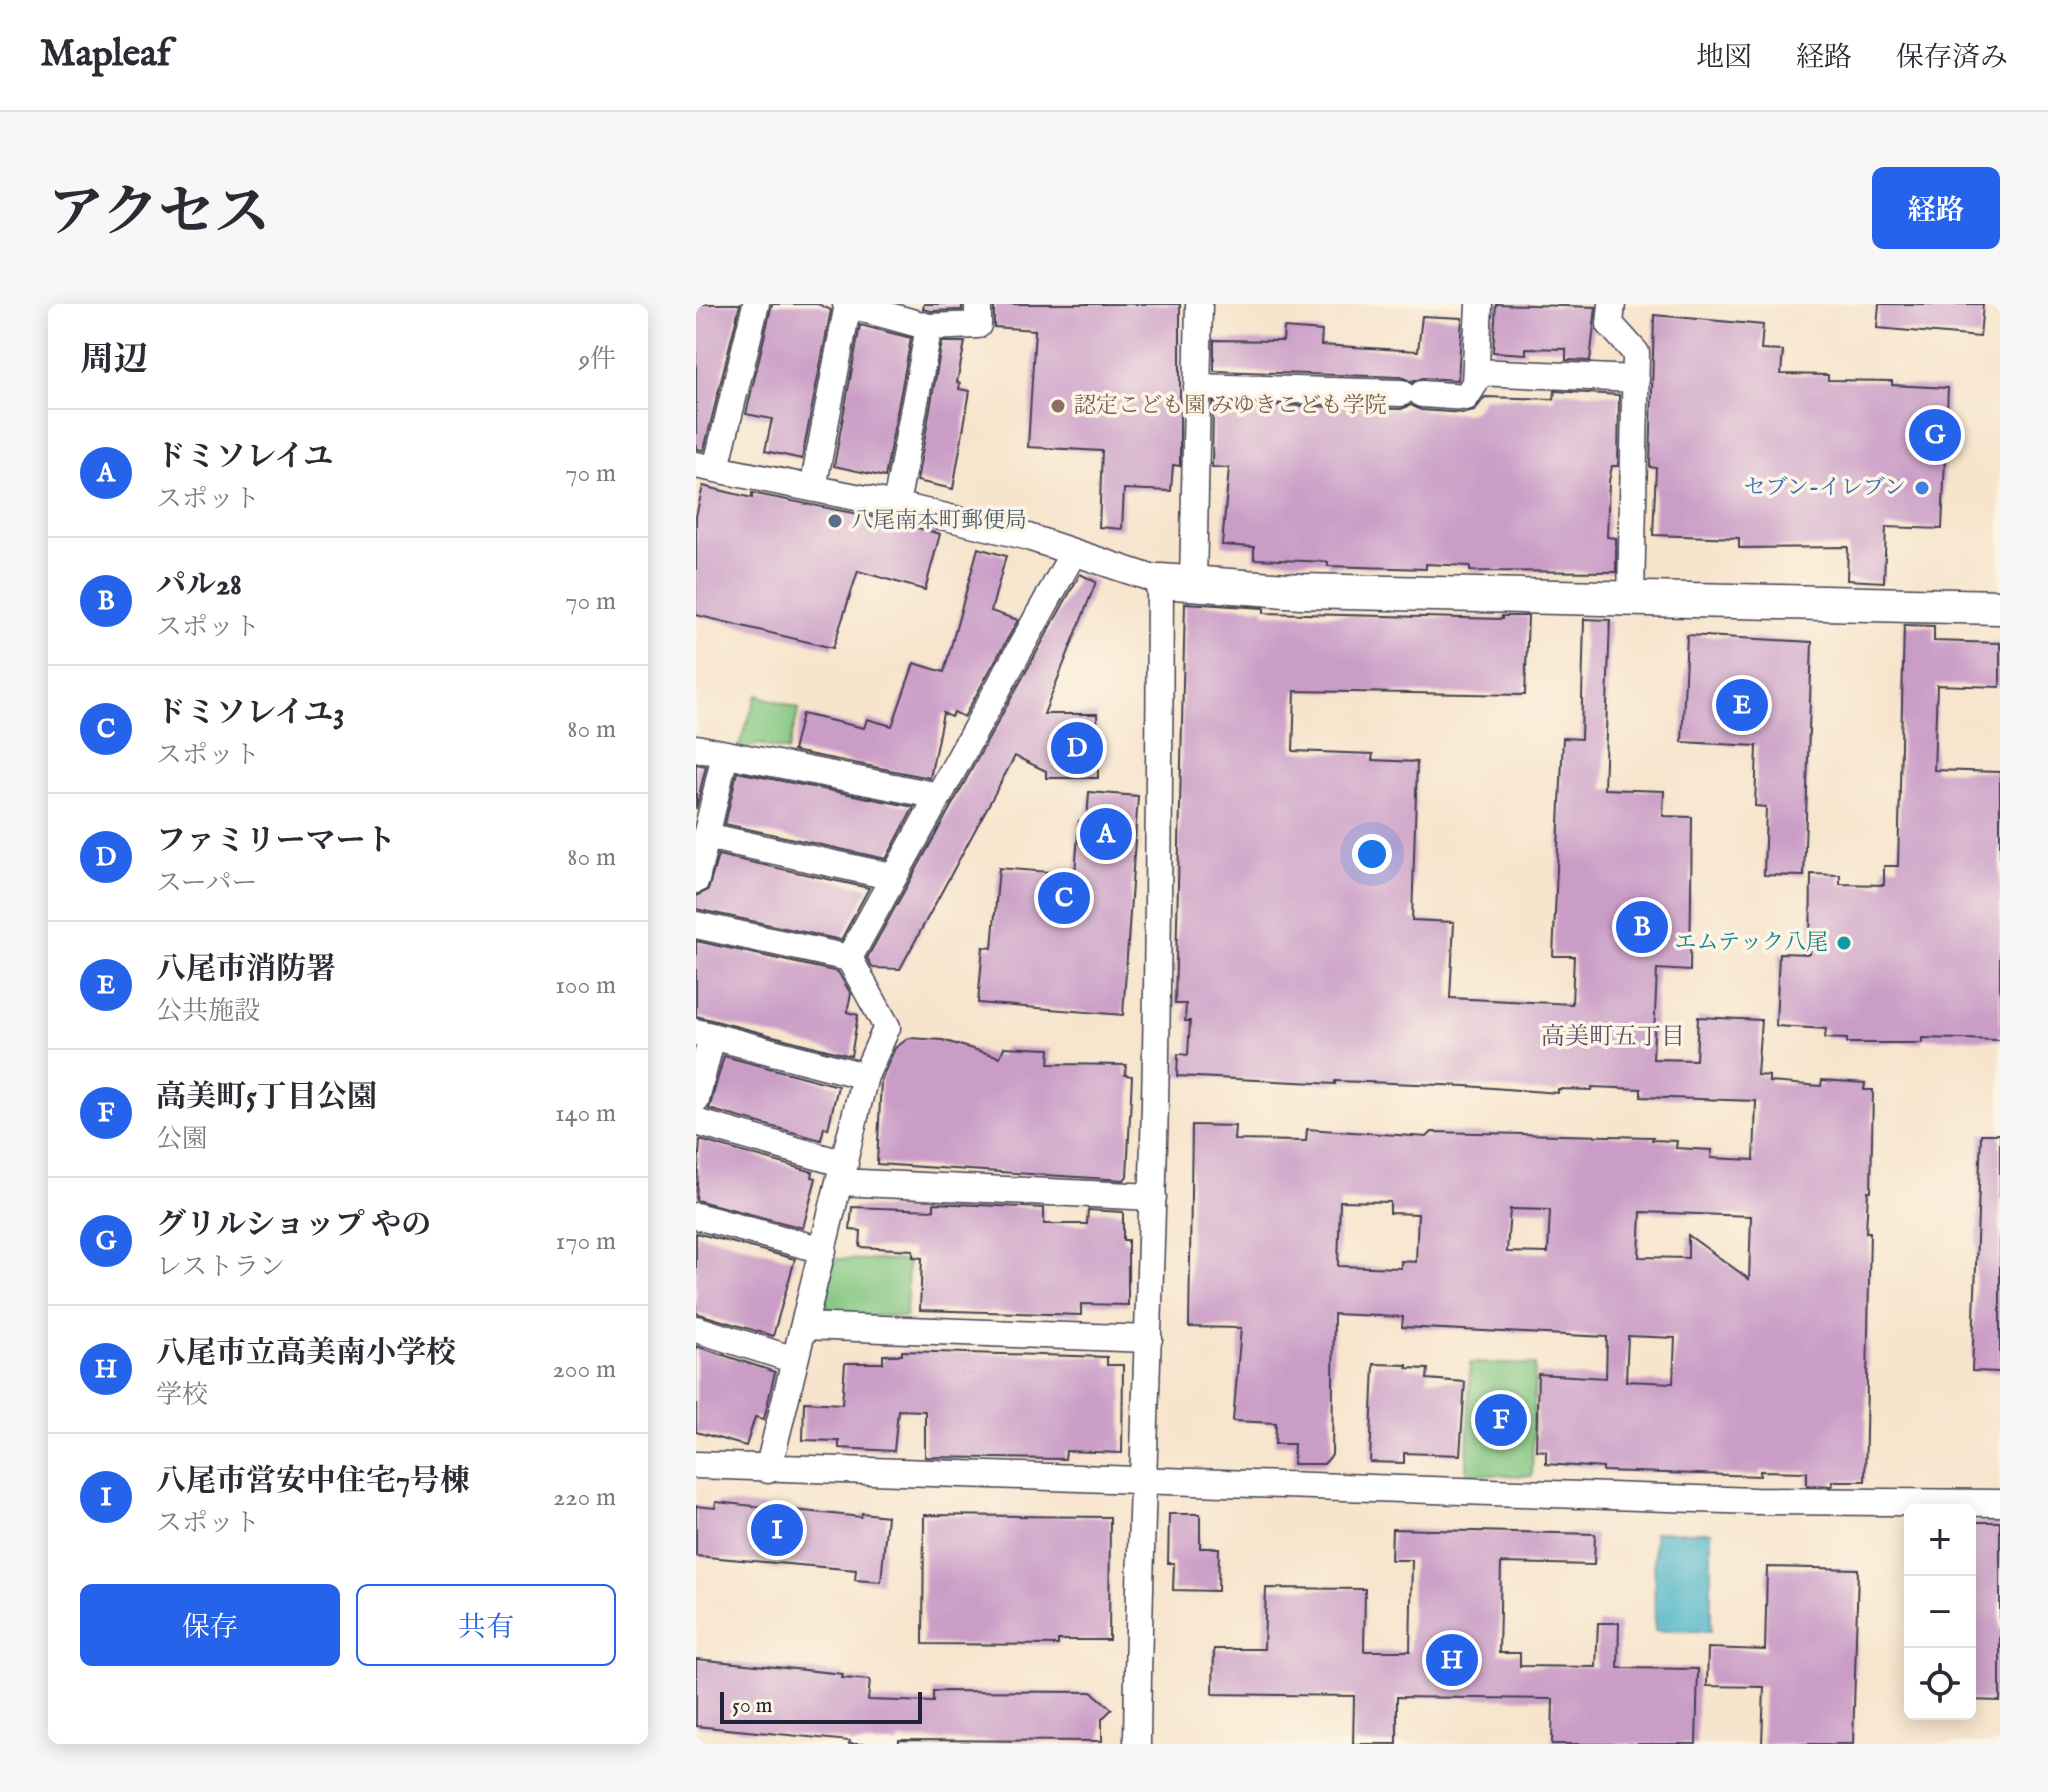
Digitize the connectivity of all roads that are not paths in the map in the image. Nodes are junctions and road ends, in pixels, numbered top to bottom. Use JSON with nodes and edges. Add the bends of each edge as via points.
{"nodes":[{"id":1,"x":756,"y":304,"type":"edge"},
{"id":2,"x":847,"y":304,"type":"edge"},
{"id":3,"x":978,"y":304,"type":"edge"},
{"id":4,"x":1199,"y":304,"type":"edge"},
{"id":5,"x":1612,"y":304,"type":"edge"},
{"id":6,"x":1479,"y":305,"type":"edge"},
{"id":7,"x":929,"y":327,"type":"junction"},
{"id":8,"x":1476,"y":372,"type":"junction"},
{"id":9,"x":1636,"y":379,"type":"junction"},
{"id":10,"x":1197,"y":387,"type":"junction"},
{"id":11,"x":701,"y":468,"type":"edge"},
{"id":12,"x":813,"y":488,"type":"junction"},
{"id":13,"x":896,"y":505,"type":"junction"},
{"id":14,"x":1073,"y":553,"type":"junction"},
{"id":15,"x":1177,"y":582,"type":"junction"},
{"id":16,"x":1631,"y":600,"type":"junction"},
{"id":17,"x":2000,"y":607,"type":"edge"},
{"id":18,"x":696,"y":748,"type":"edge"},
{"id":19,"x":725,"y":754,"type":"junction"},
{"id":20,"x":939,"y":796,"type":"junction"},
{"id":21,"x":706,"y":836,"type":"junction"},
{"id":22,"x":894,"y":877,"type":"junction"},
{"id":23,"x":696,"y":880,"type":"edge"},
{"id":24,"x":696,"y":925,"type":"edge"},
{"id":25,"x":849,"y":958,"type":"junction"},
{"id":26,"x":704,"y":1034,"type":"edge"},
{"id":27,"x":865,"y":1076,"type":"junction"},
{"id":28,"x":696,"y":1100,"type":"edge"},
{"id":29,"x":696,"y":1122,"type":"edge"},
{"id":30,"x":843,"y":1173,"type":"junction"},
{"id":31,"x":1153,"y":1197,"type":"junction"},
{"id":32,"x":696,"y":1216,"type":"edge"},
{"id":33,"x":823,"y":1250,"type":"junction"},
{"id":34,"x":804,"y":1326,"type":"junction"},
{"id":35,"x":696,"y":1329,"type":"edge"},
{"id":36,"x":1149,"y":1339,"type":"junction"},
{"id":37,"x":795,"y":1360,"type":"junction"},
{"id":38,"x":696,"y":1465,"type":"edge"},
{"id":39,"x":768,"y":1470,"type":"junction"},
{"id":40,"x":1142,"y":1479,"type":"junction"},
{"id":41,"x":2000,"y":1503,"type":"edge"},
{"id":42,"x":1137,"y":1744,"type":"edge"}],
"edges":[{"from":1,"to":11,"type":"street"},
{"from":2,"to":7,"type":"street"},
{"from":2,"to":12,"type":"street"},
{"from":3,"to":7,"type":"street","via":[[978,325]]},
{"from":4,"to":10,"type":"street"},
{"from":5,"to":9,"type":"street","via":[[1610,324],[1636,353]]},
{"from":6,"to":8,"type":"street"},
{"from":7,"to":13,"type":"street"},
{"from":8,"to":9,"type":"street"},
{"from":8,"to":10,"type":"street","via":[[1466,397]]},
{"from":9,"to":16,"type":"street"},
{"from":10,"to":15,"type":"street"},
{"from":11,"to":12,"type":"street"},
{"from":12,"to":13,"type":"street"},
{"from":13,"to":14,"type":"street"},
{"from":14,"to":15,"type":"street"},
{"from":14,"to":20,"type":"street"},
{"from":15,"to":16,"type":"street","via":[[1301,591]]},
{"from":15,"to":31,"type":"street"},
{"from":16,"to":17,"type":"street"},
{"from":18,"to":19,"type":"street"},
{"from":19,"to":20,"type":"street"},
{"from":19,"to":21,"type":"street"},
{"from":20,"to":22,"type":"street"},
{"from":21,"to":22,"type":"street"},
{"from":21,"to":23,"type":"street"},
{"from":22,"to":25,"type":"street"},
{"from":24,"to":25,"type":"street"},
{"from":25,"to":27,"type":"street","via":[[887,1027]]},
{"from":26,"to":27,"type":"street"},
{"from":26,"to":28,"type":"street"},
{"from":27,"to":30,"type":"street"},
{"from":29,"to":30,"type":"street"},
{"from":30,"to":31,"type":"street"},
{"from":30,"to":33,"type":"street"},
{"from":31,"to":36,"type":"street"},
{"from":32,"to":33,"type":"street"},
{"from":33,"to":34,"type":"street"},
{"from":34,"to":36,"type":"street"},
{"from":34,"to":37,"type":"street"},
{"from":35,"to":37,"type":"street"},
{"from":36,"to":40,"type":"street"},
{"from":37,"to":39,"type":"street"},
{"from":38,"to":39,"type":"street"},
{"from":39,"to":40,"type":"street"},
{"from":40,"to":41,"type":"street","via":[[1755,1501]]},
{"from":40,"to":42,"type":"street"}]}
